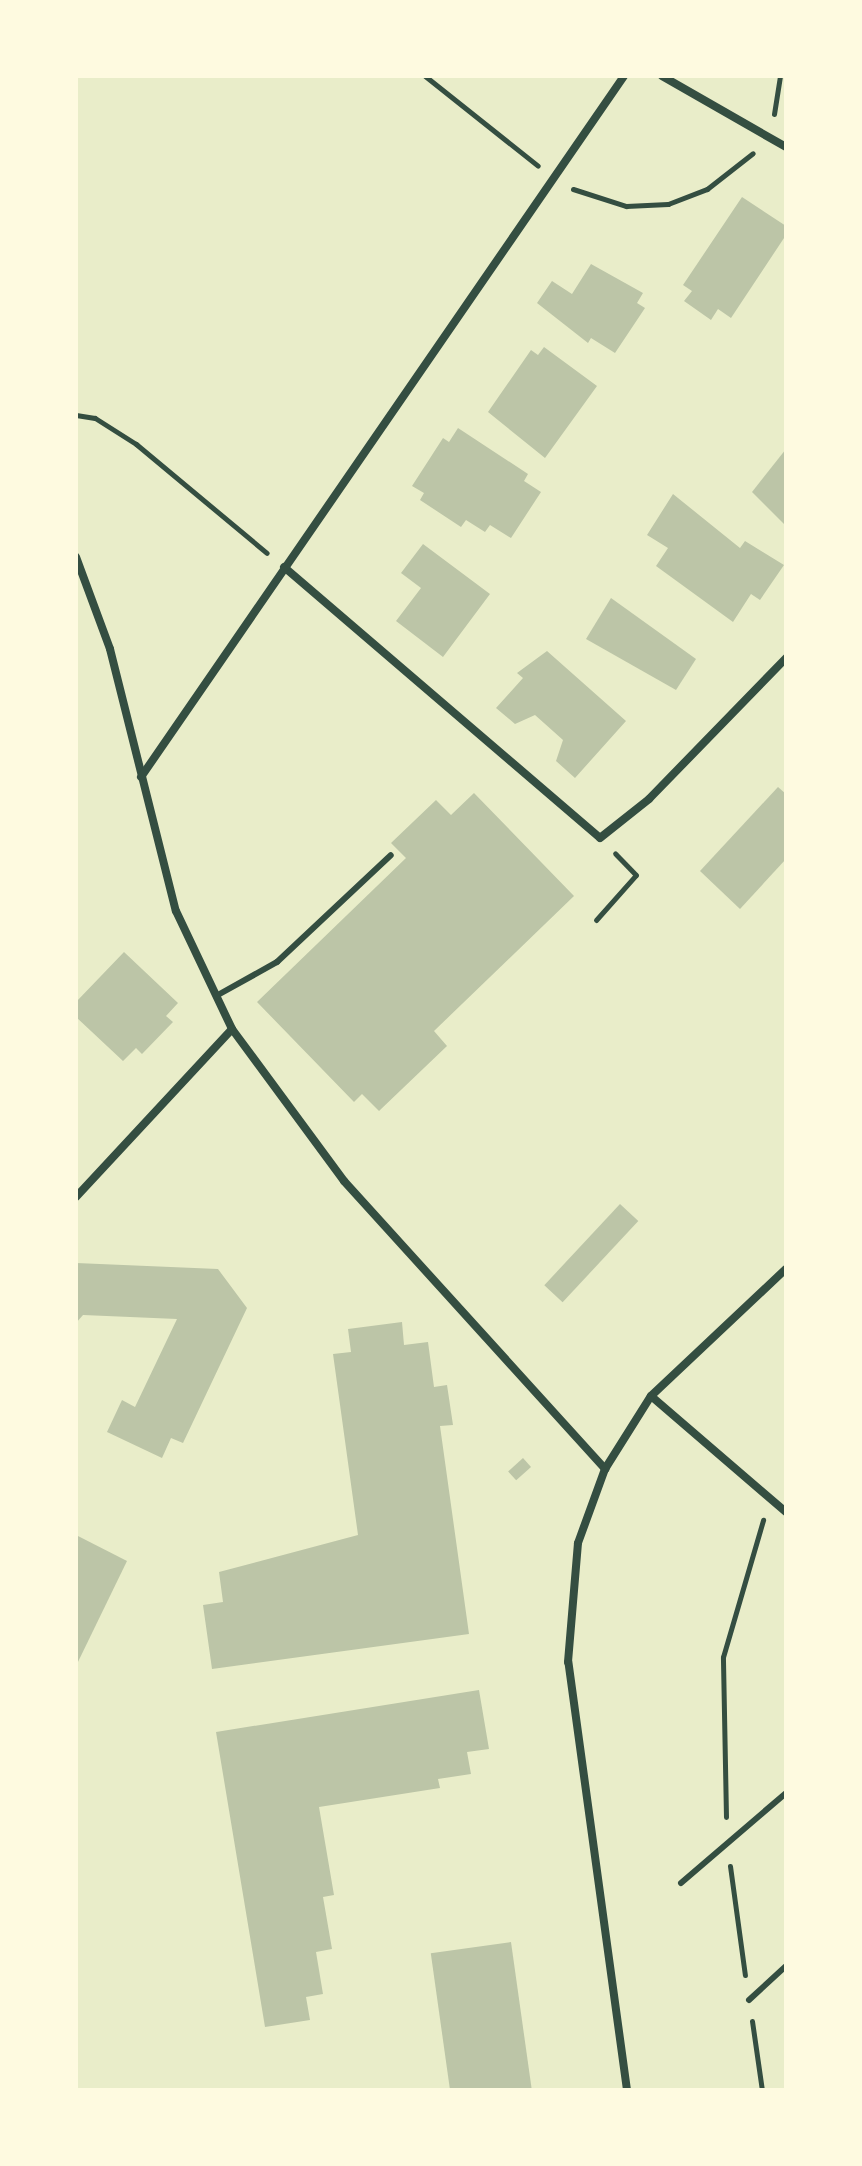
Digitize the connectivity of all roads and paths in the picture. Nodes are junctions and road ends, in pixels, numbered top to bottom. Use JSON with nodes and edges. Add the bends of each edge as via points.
{"nodes":[{"id":1,"x":425,"y":76,"type":"edge"},
{"id":2,"x":624,"y":76,"type":"edge"},
{"id":3,"x":662,"y":76,"type":"edge"},
{"id":4,"x":780,"y":76,"type":"edge"},
{"id":5,"x":769,"y":137,"type":"junction"},
{"id":6,"x":786,"y":147,"type":"edge"},
{"id":7,"x":554,"y":178,"type":"junction"},
{"id":8,"x":76,"y":415,"type":"edge"},
{"id":9,"x":76,"y":557,"type":"edge"},
{"id":10,"x":284,"y":567,"type":"junction"},
{"id":11,"x":786,"y":658,"type":"edge"},
{"id":12,"x":141,"y":777,"type":"junction"},
{"id":13,"x":600,"y":838,"type":"junction"},
{"id":14,"x":391,"y":855,"type":"dead end"},
{"id":15,"x":596,"y":920,"type":"dead end"},
{"id":16,"x":216,"y":996,"type":"junction"},
{"id":17,"x":232,"y":1029,"type":"junction"},
{"id":18,"x":76,"y":1197,"type":"edge"},
{"id":19,"x":786,"y":1269,"type":"edge"},
{"id":20,"x":651,"y":1396,"type":"junction"},
{"id":21,"x":605,"y":1469,"type":"junction"},
{"id":22,"x":770,"y":1498,"type":"junction"},
{"id":23,"x":786,"y":1512,"type":"edge"},
{"id":24,"x":786,"y":1793,"type":"edge"},
{"id":25,"x":726,"y":1844,"type":"junction"},
{"id":26,"x":681,"y":1883,"type":"dead end"},
{"id":27,"x":786,"y":1966,"type":"edge"},
{"id":28,"x":749,"y":2000,"type":"junction"},
{"id":29,"x":627,"y":2090,"type":"edge"},
{"id":30,"x":762,"y":2090,"type":"edge"}],
"edges":[{"from":1,"to":7,"type":"path"},
{"from":2,"to":7,"type":"street"},
{"from":3,"to":5,"type":"street"},
{"from":4,"to":5,"type":"path"},
{"from":5,"to":6,"type":"street"},
{"from":5,"to":7,"type":"path","via":[[707,189],[668,204],[626,206]]},
{"from":7,"to":10,"type":"street"},
{"from":8,"to":10,"type":"path","via":[[136,444]]},
{"from":9,"to":12,"type":"street","via":[[110,649]]},
{"from":10,"to":12,"type":"street"},
{"from":10,"to":13,"type":"street"},
{"from":11,"to":13,"type":"street","via":[[649,799]]},
{"from":12,"to":16,"type":"street","via":[[176,911]]},
{"from":13,"to":15,"type":"path","via":[[636,875]]},
{"from":14,"to":16,"type":"lane","via":[[277,962]]},
{"from":16,"to":17,"type":"street"},
{"from":17,"to":18,"type":"street"},
{"from":17,"to":21,"type":"street","via":[[344,1181]]},
{"from":19,"to":20,"type":"street"},
{"from":20,"to":21,"type":"street"},
{"from":20,"to":22,"type":"street"},
{"from":21,"to":29,"type":"street","via":[[578,1543],[568,1662]]},
{"from":22,"to":23,"type":"street"},
{"from":22,"to":25,"type":"path","via":[[723,1657]]},
{"from":24,"to":25,"type":"lane"},
{"from":25,"to":26,"type":"lane"},
{"from":25,"to":28,"type":"path"},
{"from":27,"to":28,"type":"lane"},
{"from":28,"to":30,"type":"path"}]}
